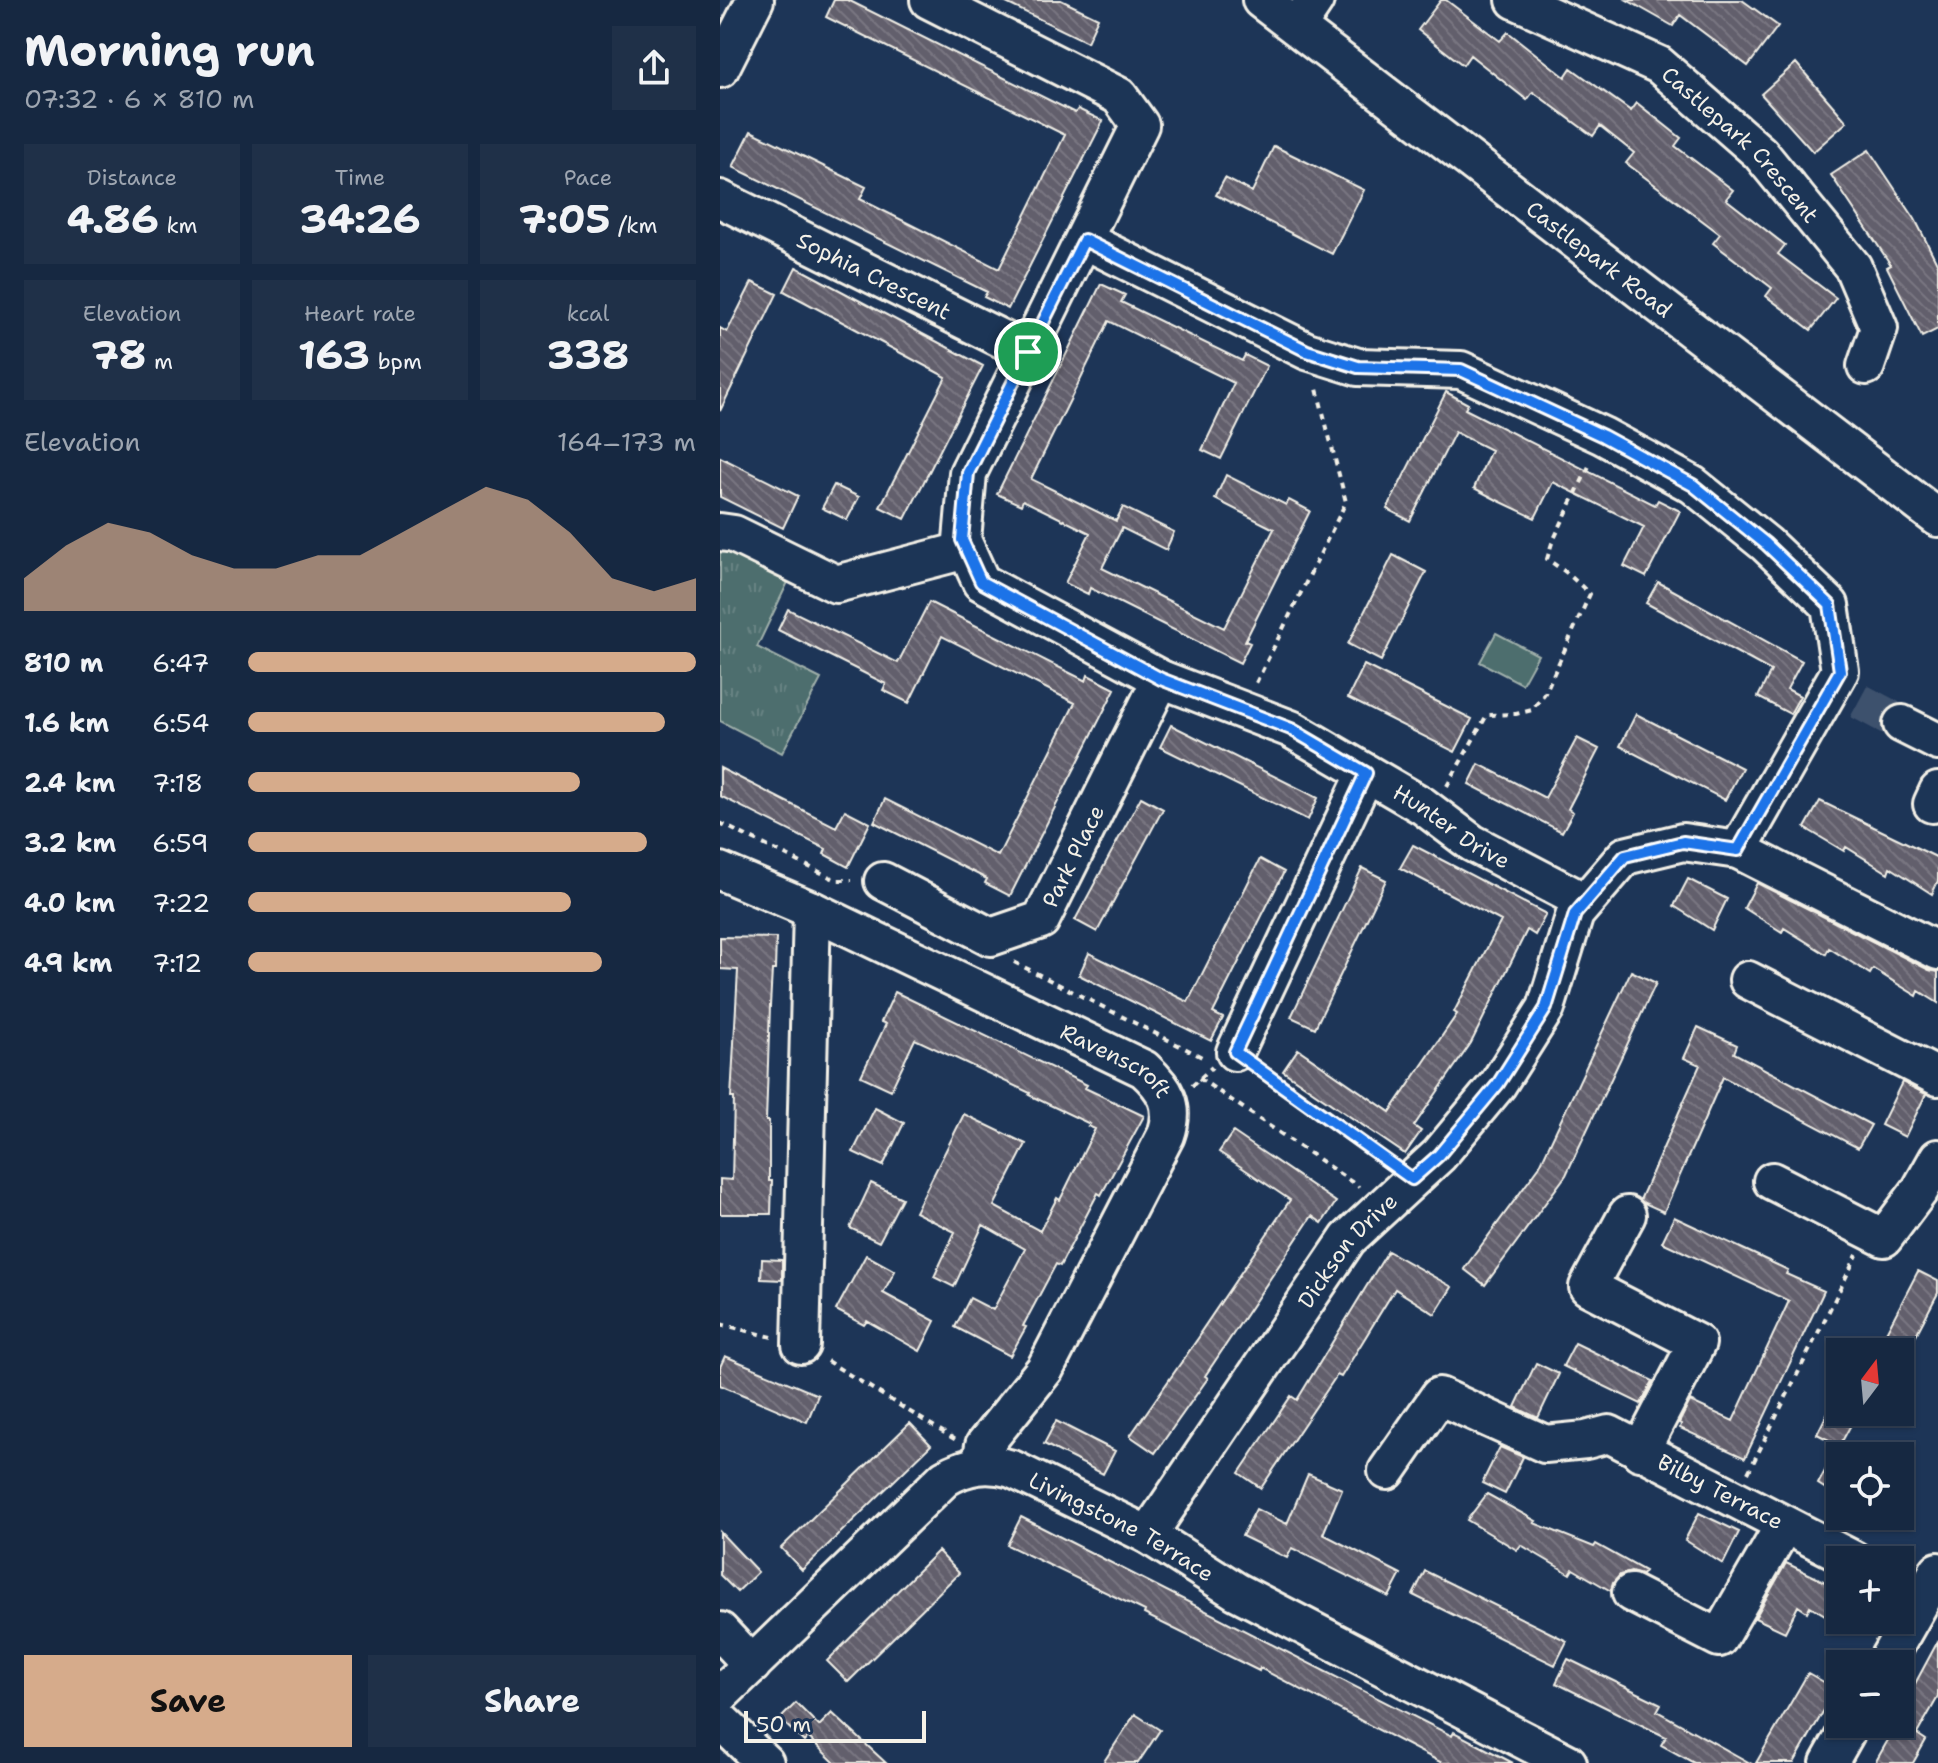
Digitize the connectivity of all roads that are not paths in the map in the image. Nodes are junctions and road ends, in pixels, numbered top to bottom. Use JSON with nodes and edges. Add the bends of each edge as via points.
{"nodes":[{"id":1,"x":755,"y":0,"type":"edge"},
{"id":2,"x":929,"y":0,"type":"edge"},
{"id":3,"x":1261,"y":0,"type":"edge"},
{"id":4,"x":1515,"y":0,"type":"edge"},
{"id":5,"x":1306,"y":14,"type":"edge"},
{"id":6,"x":720,"y":69,"type":"edge"},
{"id":7,"x":722,"y":206,"type":"edge"},
{"id":8,"x":1084,"y":240,"type":"junction"},
{"id":9,"x":1028,"y":352,"type":"junction"},
{"id":10,"x":1866,"y":366,"type":"dead end"},
{"id":11,"x":1938,"y":518,"type":"edge"},
{"id":12,"x":720,"y":532,"type":"edge"},
{"id":13,"x":966,"y":550,"type":"junction"},
{"id":14,"x":1161,"y":679,"type":"junction"},
{"id":15,"x":1902,"y":724,"type":"tunnel mouth"},
{"id":16,"x":1938,"y":742,"type":"edge"},
{"id":17,"x":1366,"y":773,"type":"junction"},
{"id":18,"x":1738,"y":850,"type":"junction"},
{"id":19,"x":720,"y":871,"type":"edge"},
{"id":20,"x":883,"y":881,"type":"road end"},
{"id":21,"x":1585,"y":902,"type":"junction"},
{"id":22,"x":812,"y":910,"type":"junction"},
{"id":23,"x":1938,"y":951,"type":"edge"},
{"id":24,"x":1748,"y":980,"type":"dead end"},
{"id":25,"x":1235,"y":1052,"type":"road end"},
{"id":26,"x":1938,"y":1077,"type":"edge"},
{"id":27,"x":1938,"y":1158,"type":"edge"},
{"id":28,"x":1772,"y":1181,"type":"dead end"},
{"id":29,"x":1627,"y":1215,"type":"dead end"},
{"id":30,"x":801,"y":1345,"type":"road end"},
{"id":31,"x":1640,"y":1452,"type":"junction"},
{"id":32,"x":981,"y":1464,"type":"junction"},
{"id":33,"x":1387,"y":1471,"type":"dead end"},
{"id":34,"x":1784,"y":1525,"type":"junction"},
{"id":35,"x":1148,"y":1535,"type":"junction"},
{"id":36,"x":1826,"y":1546,"type":"edge"},
{"id":37,"x":1921,"y":1583,"type":"edge"},
{"id":38,"x":1631,"y":1593,"type":"dead end"},
{"id":39,"x":720,"y":1631,"type":"edge"},
{"id":40,"x":1891,"y":1650,"type":"edge"},
{"id":41,"x":752,"y":1665,"type":"junction"},
{"id":42,"x":720,"y":1695,"type":"edge"},
{"id":43,"x":720,"y":1720,"type":"edge"},
{"id":44,"x":1843,"y":1738,"type":"edge"},
{"id":45,"x":765,"y":1763,"type":"edge"},
{"id":46,"x":1568,"y":1763,"type":"edge"},
{"id":47,"x":1829,"y":1763,"type":"edge"}],
"edges":[{"from":1,"to":6,"type":"street"},
{"from":2,"to":8,"type":"street","via":[[1119,96],[1140,125]]},
{"from":3,"to":5,"type":"street","name":"Castlepark Road"},
{"from":4,"to":10,"type":"street","name":"Castlepark Crescent","via":[[1659,65],[1760,153],[1853,267],[1879,328]]},
{"from":5,"to":11,"type":"street","name":"Castlepark Road"},
{"from":7,"to":9,"type":"street","name":"Sophia Crescent"},
{"from":8,"to":9,"type":"street","name":"Hunter Drive"},
{"from":8,"to":18,"type":"street","via":[[1307,351],[1358,367],[1461,370],[1693,485],[1766,544],[1830,605],[1845,694]]},
{"from":9,"to":13,"type":"street","name":"Hunter Drive","via":[[968,473],[962,540]]},
{"from":12,"to":13,"type":"street","via":[[836,584]]},
{"from":13,"to":14,"type":"street","name":"Hunter Drive","via":[[981,582]]},
{"from":14,"to":17,"type":"street","name":"Hunter Drive","via":[[1291,729]]},
{"from":14,"to":20,"type":"street","name":"Park Place","via":[[1041,920],[991,937]]},
{"from":15,"to":16,"type":"street"},
{"from":17,"to":21,"type":"street","name":"Hunter Drive","via":[[1472,843]]},
{"from":17,"to":25,"type":"street"},
{"from":18,"to":21,"type":"street","name":"Dickson Drive","via":[[1683,842],[1625,856]]},
{"from":18,"to":23,"type":"street","name":"Dickson Drive"},
{"from":19,"to":22,"type":"street","name":"Ravenscroft"},
{"from":21,"to":35,"type":"street","name":"Dickson Drive","via":[[1575,914],[1546,1008],[1498,1084],[1439,1155],[1348,1239]]},
{"from":22,"to":30,"type":"street"},
{"from":22,"to":32,"type":"street","name":"Ravenscroft","via":[[1144,1069],[1171,1106],[1166,1135],[1045,1369],[984,1445]]},
{"from":24,"to":26,"type":"street"},
{"from":27,"to":28,"type":"street","via":[[1920,1190],[1876,1234]]},
{"from":29,"to":31,"type":"street","via":[[1588,1287],[1697,1343]]},
{"from":31,"to":33,"type":"street","name":"Bilby Terrace","via":[[1609,1434],[1545,1444],[1439,1396]]},
{"from":31,"to":34,"type":"street","name":"Bilby Terrace"},
{"from":32,"to":35,"type":"street","name":"Livingstone Terrace","via":[[1012,1469]]},
{"from":32,"to":41,"type":"street","via":[[945,1478]]},
{"from":34,"to":36,"type":"street","name":"Bilby Terrace"},
{"from":34,"to":38,"type":"street","via":[[1719,1638]]},
{"from":35,"to":46,"type":"street","name":"Livingstone Terrace","via":[[1236,1591]]},
{"from":37,"to":40,"type":"street"},
{"from":39,"to":41,"type":"street"},
{"from":41,"to":42,"type":"street"},
{"from":43,"to":45,"type":"street"},
{"from":44,"to":47,"type":"street"}]}
